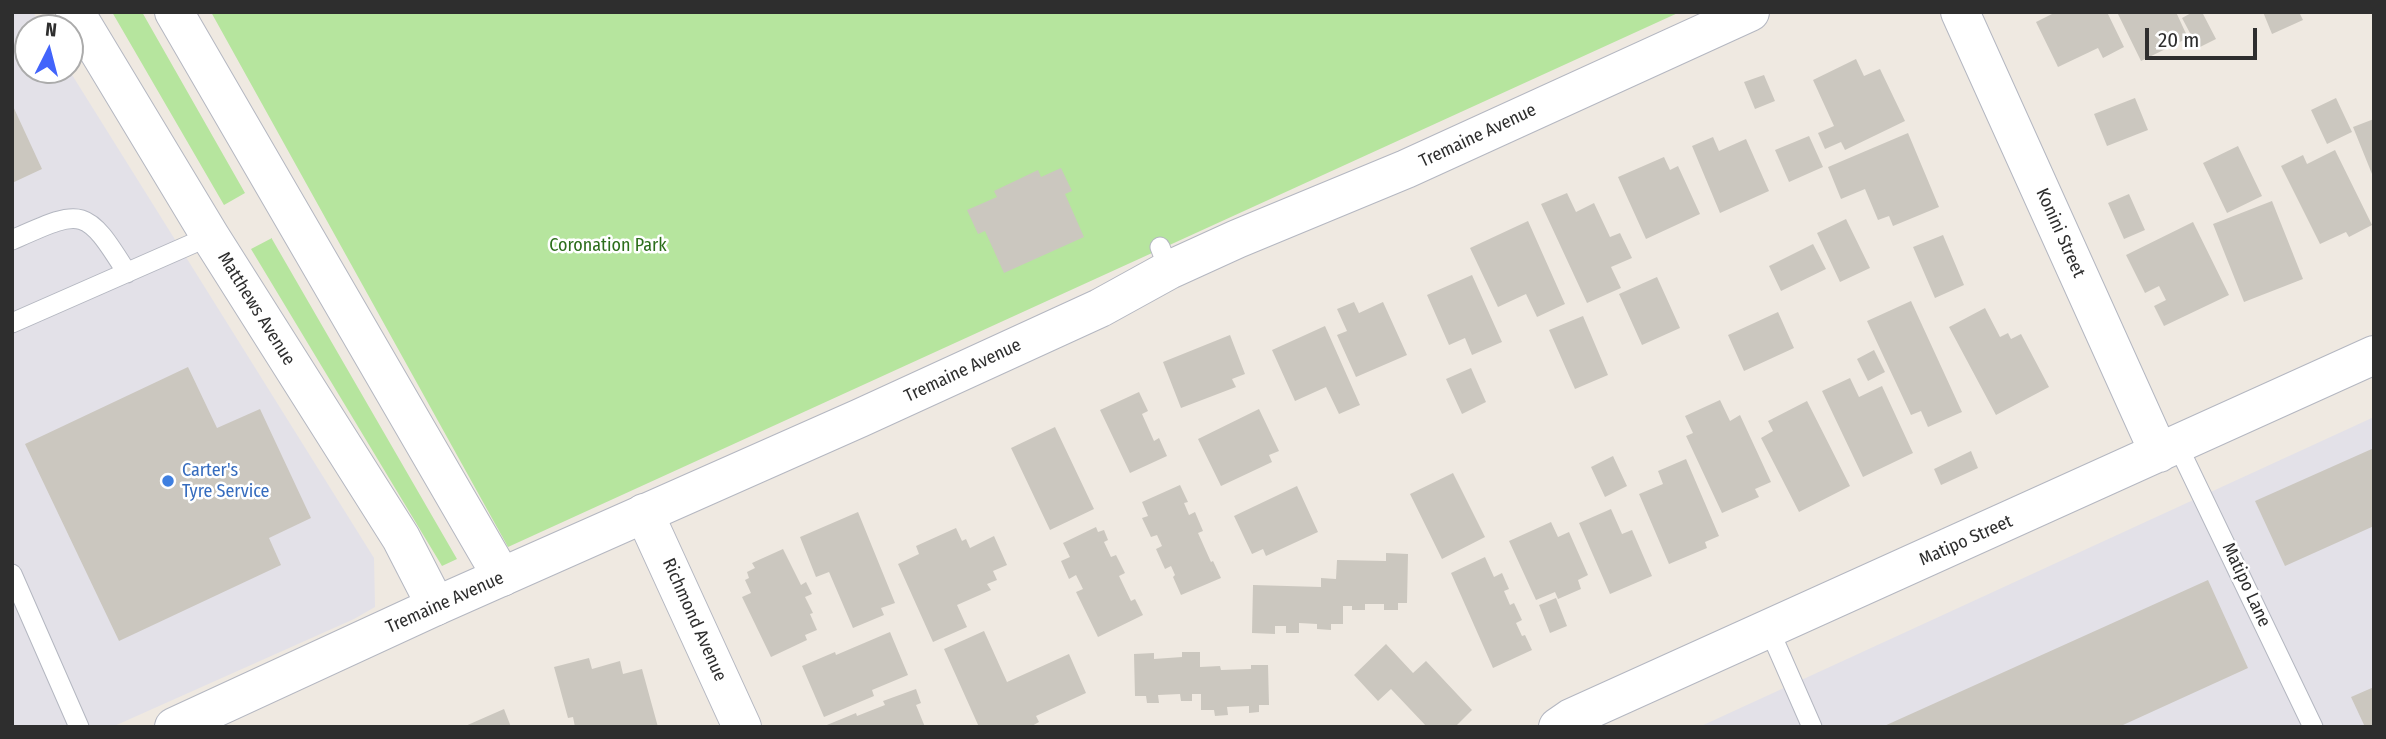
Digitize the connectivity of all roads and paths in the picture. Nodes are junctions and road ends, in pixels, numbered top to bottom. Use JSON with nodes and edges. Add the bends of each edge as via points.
{"nodes":[{"id":1,"x":75,"y":12,"type":"edge"},
{"id":2,"x":174,"y":12,"type":"edge"},
{"id":3,"x":1750,"y":12,"type":"edge"},
{"id":4,"x":1960,"y":12,"type":"edge"},
{"id":5,"x":210,"y":236,"type":"junction"},
{"id":6,"x":12,"y":240,"type":"edge"},
{"id":7,"x":127,"y":273,"type":"junction"},
{"id":8,"x":12,"y":323,"type":"edge"},
{"id":9,"x":2374,"y":355,"type":"edge"},
{"id":10,"x":2168,"y":448,"type":"junction"},
{"id":11,"x":644,"y":513,"type":"junction"},
{"id":12,"x":12,"y":574,"type":"edge"},
{"id":13,"x":502,"y":577,"type":"junction"},
{"id":14,"x":436,"y":606,"type":"junction"},
{"id":15,"x":1769,"y":629,"type":"junction"},
{"id":16,"x":79,"y":727,"type":"edge"},
{"id":17,"x":174,"y":727,"type":"edge"},
{"id":18,"x":742,"y":727,"type":"edge"},
{"id":19,"x":1558,"y":727,"type":"edge"},
{"id":20,"x":1812,"y":727,"type":"edge"},
{"id":21,"x":2313,"y":727,"type":"edge"}],
"edges":[{"from":1,"to":5,"type":"street","name":"Matthews Avenue"},
{"from":2,"to":13,"type":"street"},
{"from":3,"to":11,"type":"street","name":"Tremaine Avenue","via":[[1406,169],[1237,239],[1165,258],[1100,308]]},
{"from":4,"to":10,"type":"street","name":"Konini Street"},
{"from":5,"to":7,"type":"lane"},
{"from":5,"to":14,"type":"street","name":"Matthews Avenue","via":[[401,538]]},
{"from":6,"to":7,"type":"lane","via":[[57,220],[84,220],[106,239]]},
{"from":7,"to":8,"type":"lane"},
{"from":9,"to":10,"type":"street","name":"Matipo Street"},
{"from":10,"to":15,"type":"street","name":"Matipo Street"},
{"from":10,"to":21,"type":"lane","name":"Matipo Lane"},
{"from":11,"to":13,"type":"street","name":"Tremaine Avenue"},
{"from":11,"to":18,"type":"street","name":"Richmond Avenue"},
{"from":12,"to":16,"type":"lane"},
{"from":13,"to":14,"type":"street","name":"Tremaine Avenue"},
{"from":14,"to":17,"type":"street","name":"Tremaine Avenue"},
{"from":15,"to":19,"type":"street","name":"Matipo Street"},
{"from":15,"to":20,"type":"lane"}]}
